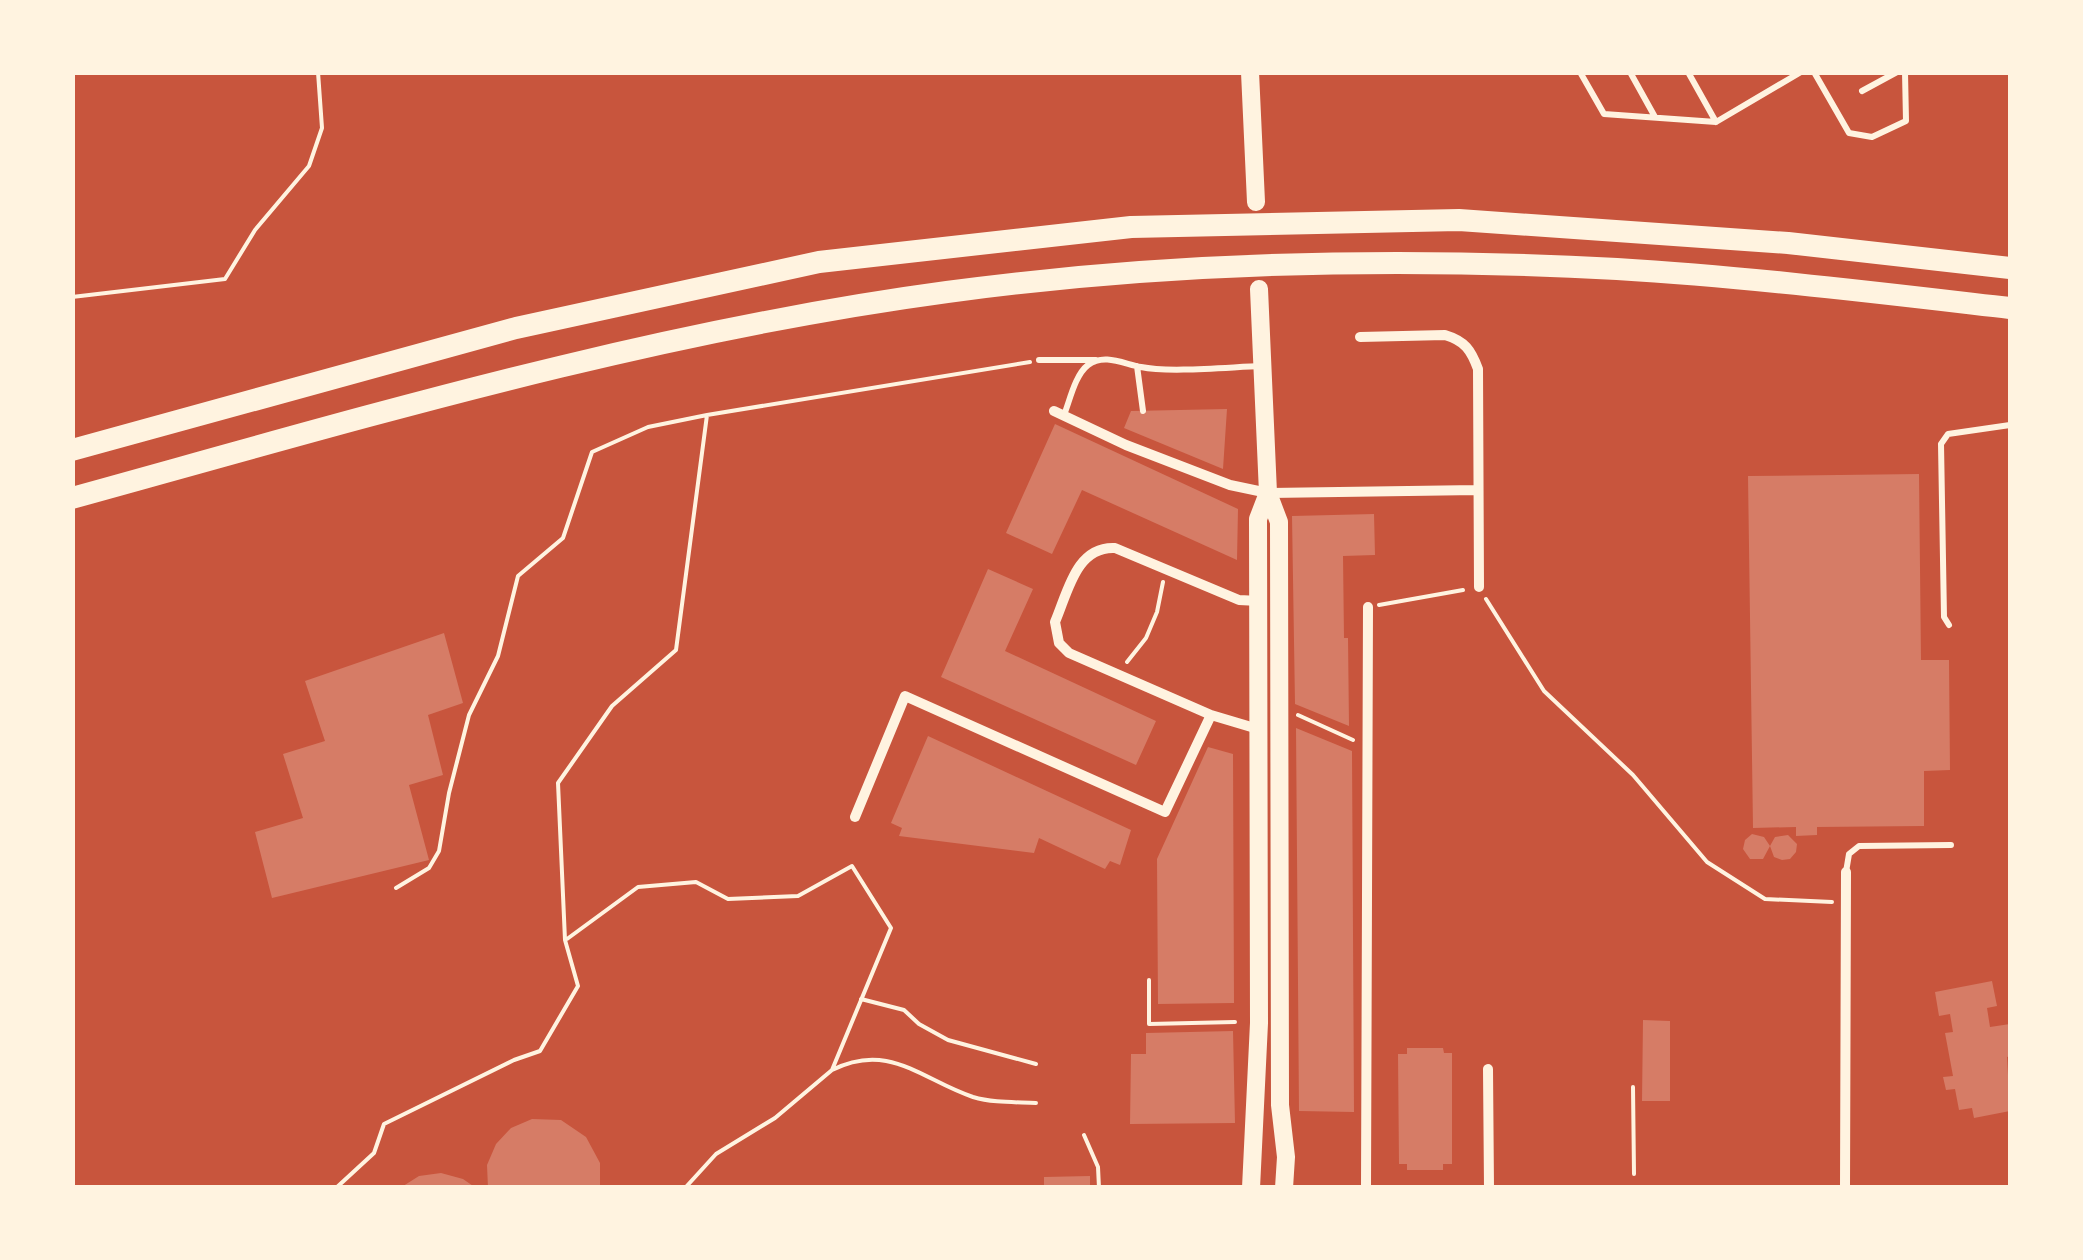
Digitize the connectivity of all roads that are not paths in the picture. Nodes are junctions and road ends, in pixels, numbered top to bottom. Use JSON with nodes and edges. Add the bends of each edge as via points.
{"nodes":[{"id":1,"x":1250,"y":72,"type":"edge"},
{"id":2,"x":1580,"y":72,"type":"edge"},
{"id":3,"x":1630,"y":72,"type":"edge"},
{"id":4,"x":1688,"y":72,"type":"edge"},
{"id":5,"x":1801,"y":72,"type":"edge"},
{"id":6,"x":1814,"y":72,"type":"edge"},
{"id":7,"x":1896,"y":72,"type":"edge"},
{"id":8,"x":1905,"y":72,"type":"edge"},
{"id":9,"x":1862,"y":91,"type":"dead end"},
{"id":10,"x":1655,"y":117,"type":"junction"},
{"id":11,"x":1716,"y":122,"type":"junction"},
{"id":12,"x":1256,"y":202,"type":"dead end"},
{"id":13,"x":2010,"y":268,"type":"edge"},
{"id":14,"x":1259,"y":289,"type":"dead end"},
{"id":15,"x":2010,"y":308,"type":"edge"},
{"id":16,"x":1360,"y":337,"type":"dead end"},
{"id":17,"x":1040,"y":360,"type":"road end"},
{"id":18,"x":1098,"y":360,"type":"junction"},
{"id":19,"x":1137,"y":366,"type":"junction"},
{"id":20,"x":1262,"y":366,"type":"junction"},
{"id":21,"x":1143,"y":411,"type":"dead end"},
{"id":22,"x":1059,"y":413,"type":"joint"},
{"id":23,"x":2010,"y":425,"type":"edge"},
{"id":24,"x":72,"y":450,"type":"edge"},
{"id":25,"x":1477,"y":490,"type":"junction"},
{"id":26,"x":1268,"y":493,"type":"junction"},
{"id":27,"x":72,"y":498,"type":"edge"},
{"id":28,"x":1479,"y":588,"type":"road end"},
{"id":29,"x":1258,"y":601,"type":"junction"},
{"id":30,"x":1368,"y":607,"type":"road end"},
{"id":31,"x":1949,"y":625,"type":"dead end"},
{"id":32,"x":1211,"y":715,"type":"junction"},
{"id":33,"x":1259,"y":730,"type":"junction"},
{"id":34,"x":855,"y":818,"type":"dead end"},
{"id":35,"x":1951,"y":845,"type":"dead end"},
{"id":36,"x":1846,"y":872,"type":"joint"},
{"id":37,"x":1488,"y":1069,"type":"dead end"},
{"id":38,"x":1253,"y":1188,"type":"edge"},
{"id":39,"x":1284,"y":1188,"type":"edge"},
{"id":40,"x":1366,"y":1188,"type":"edge"},
{"id":41,"x":1489,"y":1188,"type":"edge"},
{"id":42,"x":1845,"y":1188,"type":"edge"}],
"edges":[{"from":1,"to":12,"type":"main road"},
{"from":2,"to":10,"type":"lane","via":[[1604,114]]},
{"from":3,"to":10,"type":"lane"},
{"from":4,"to":11,"type":"lane"},
{"from":5,"to":11,"type":"lane"},
{"from":6,"to":8,"type":"lane","via":[[1849,133],[1872,137],[1906,121]]},
{"from":7,"to":9,"type":"lane"},
{"from":10,"to":11,"type":"lane"},
{"from":13,"to":24,"type":"highway","via":[[1788,243],[1459,220],[1131,227],[819,262],[516,328]]},
{"from":14,"to":20,"type":"main road"},
{"from":15,"to":27,"type":"highway","via":[[1773,282],[1499,264],[1242,267],[1058,279],[874,302],[659,342]]},
{"from":16,"to":25,"type":"street","via":[[1445,335],[1472,350],[1478,369]]},
{"from":17,"to":18,"type":"lane"},
{"from":18,"to":19,"type":"lane"},
{"from":18,"to":22,"type":"lane","via":[[1085,367]]},
{"from":19,"to":20,"type":"lane"},
{"from":19,"to":21,"type":"lane"},
{"from":20,"to":26,"type":"main road"},
{"from":22,"to":26,"type":"street","via":[[1230,485]]},
{"from":23,"to":31,"type":"lane","via":[[1948,434],[1941,444]]},
{"from":25,"to":26,"type":"street"},
{"from":25,"to":28,"type":"street"},
{"from":26,"to":29,"type":"main road","via":[[1258,520]]},
{"from":26,"to":39,"type":"main road","via":[[1279,522]]},
{"from":29,"to":32,"type":"street","via":[[1239,600],[1103,547],[1084,558],[1055,622],[1069,653]]},
{"from":29,"to":33,"type":"main road"},
{"from":30,"to":40,"type":"street"},
{"from":32,"to":33,"type":"street"},
{"from":32,"to":34,"type":"street","via":[[1165,812],[905,696]]},
{"from":33,"to":38,"type":"main road"},
{"from":35,"to":36,"type":"lane","via":[[1859,846],[1849,854]]},
{"from":36,"to":42,"type":"street"},
{"from":37,"to":41,"type":"street"},
{"from":38,"to":39,"type":"main road"}]}
